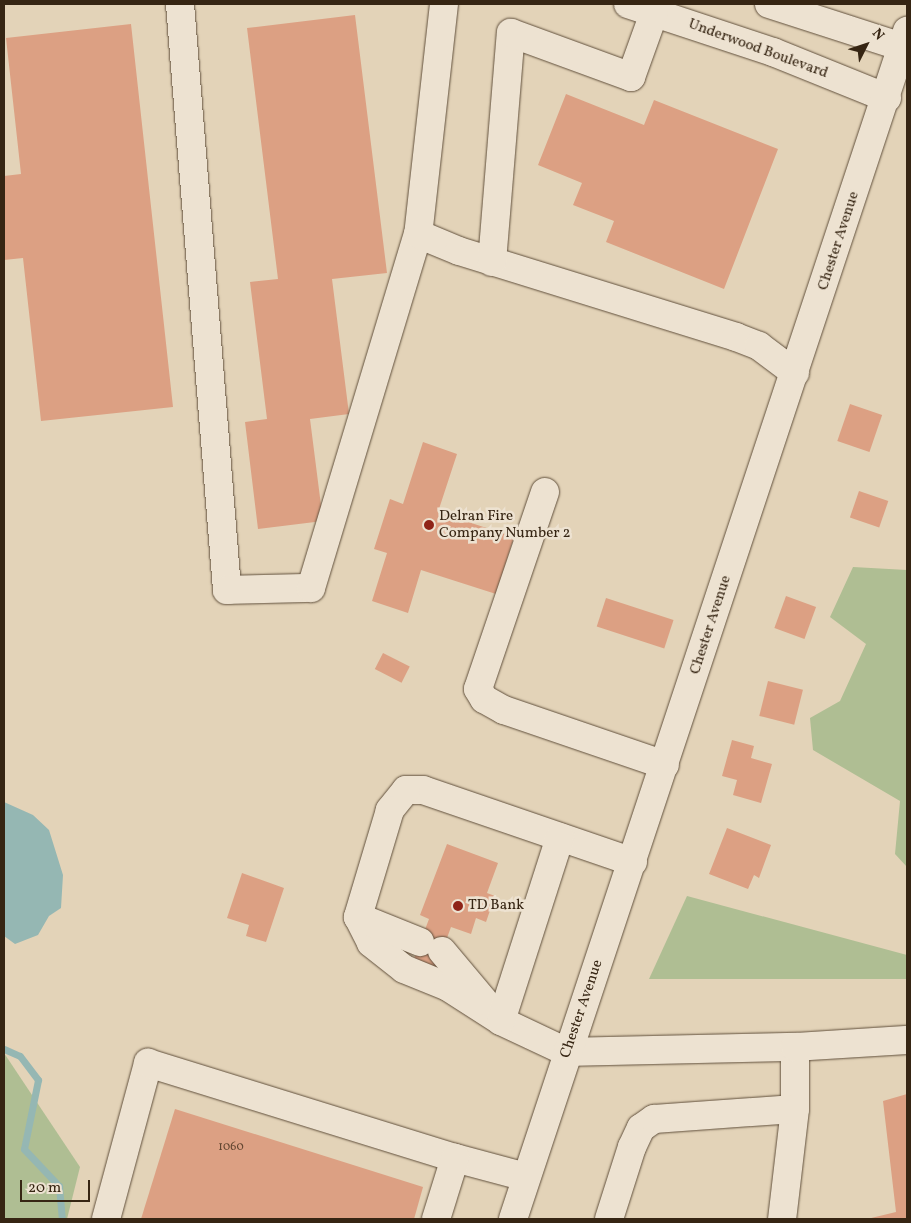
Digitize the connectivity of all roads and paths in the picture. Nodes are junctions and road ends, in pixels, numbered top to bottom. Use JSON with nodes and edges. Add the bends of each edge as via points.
{"nodes":[{"id":1,"x":180,"y":4,"type":"edge"},
{"id":2,"x":444,"y":4,"type":"edge"},
{"id":3,"x":628,"y":4,"type":"edge"},
{"id":4,"x":769,"y":4,"type":"edge"},
{"id":5,"x":668,"y":12,"type":"edge"},
{"id":6,"x":903,"y":55,"type":"edge"},
{"id":7,"x":887,"y":98,"type":"junction"},
{"id":8,"x":418,"y":234,"type":"junction"},
{"id":9,"x":492,"y":262,"type":"junction"},
{"id":10,"x":795,"y":373,"type":"junction"},
{"id":11,"x":545,"y":492,"type":"dead end"},
{"id":12,"x":665,"y":765,"type":"junction"},
{"id":13,"x":560,"y":837,"type":"junction"},
{"id":14,"x":633,"y":862,"type":"junction"},
{"id":15,"x":358,"y":918,"type":"junction"},
{"id":16,"x":501,"y":1021,"type":"junction"},
{"id":17,"x":907,"y":1040,"type":"edge"},
{"id":18,"x":795,"y":1047,"type":"junction"},
{"id":19,"x":567,"y":1052,"type":"junction"},
{"id":20,"x":795,"y":1109,"type":"junction"},
{"id":21,"x":455,"y":1158,"type":"junction"},
{"id":22,"x":526,"y":1177,"type":"junction"},
{"id":23,"x":106,"y":1219,"type":"edge"},
{"id":24,"x":436,"y":1219,"type":"edge"},
{"id":25,"x":513,"y":1219,"type":"edge"},
{"id":26,"x":609,"y":1219,"type":"edge"},
{"id":27,"x":782,"y":1219,"type":"edge"}],
"edges":[{"from":1,"to":8,"type":"street","via":[[227,590],[311,588]]},
{"from":2,"to":8,"type":"street"},
{"from":3,"to":5,"type":"street","name":"Underwood Boulevard"},
{"from":4,"to":6,"type":"street"},
{"from":5,"to":7,"type":"street","name":"Underwood Boulevard"},
{"from":5,"to":9,"type":"street","via":[[631,77],[511,33]]},
{"from":6,"to":7,"type":"street","name":"Chester Avenue"},
{"from":7,"to":10,"type":"street","name":"Chester Avenue"},
{"from":8,"to":9,"type":"street"},
{"from":9,"to":10,"type":"street","via":[[736,337],[759,346]]},
{"from":10,"to":12,"type":"street","name":"Chester Avenue"},
{"from":11,"to":12,"type":"street","via":[[478,689],[484,699],[504,710]]},
{"from":12,"to":14,"type":"street","name":"Chester Avenue"},
{"from":13,"to":14,"type":"street"},
{"from":13,"to":15,"type":"street","via":[[423,790],[406,790],[390,810]]},
{"from":13,"to":16,"type":"street"},
{"from":14,"to":19,"type":"street","name":"Chester Avenue"},
{"from":15,"to":16,"type":"street","via":[[431,947]]},
{"from":15,"to":16,"type":"street","via":[[371,942],[404,969],[448,987]]},
{"from":16,"to":19,"type":"street"},
{"from":17,"to":18,"type":"street"},
{"from":18,"to":19,"type":"street"},
{"from":18,"to":20,"type":"street"},
{"from":19,"to":22,"type":"street","name":"Chester Avenue"},
{"from":20,"to":26,"type":"street","via":[[654,1119],[641,1128],[632,1147]]},
{"from":20,"to":27,"type":"street"},
{"from":21,"to":22,"type":"street"},
{"from":21,"to":23,"type":"street","via":[[148,1063]]},
{"from":21,"to":24,"type":"street"},
{"from":22,"to":25,"type":"street","name":"Chester Avenue"}]}
